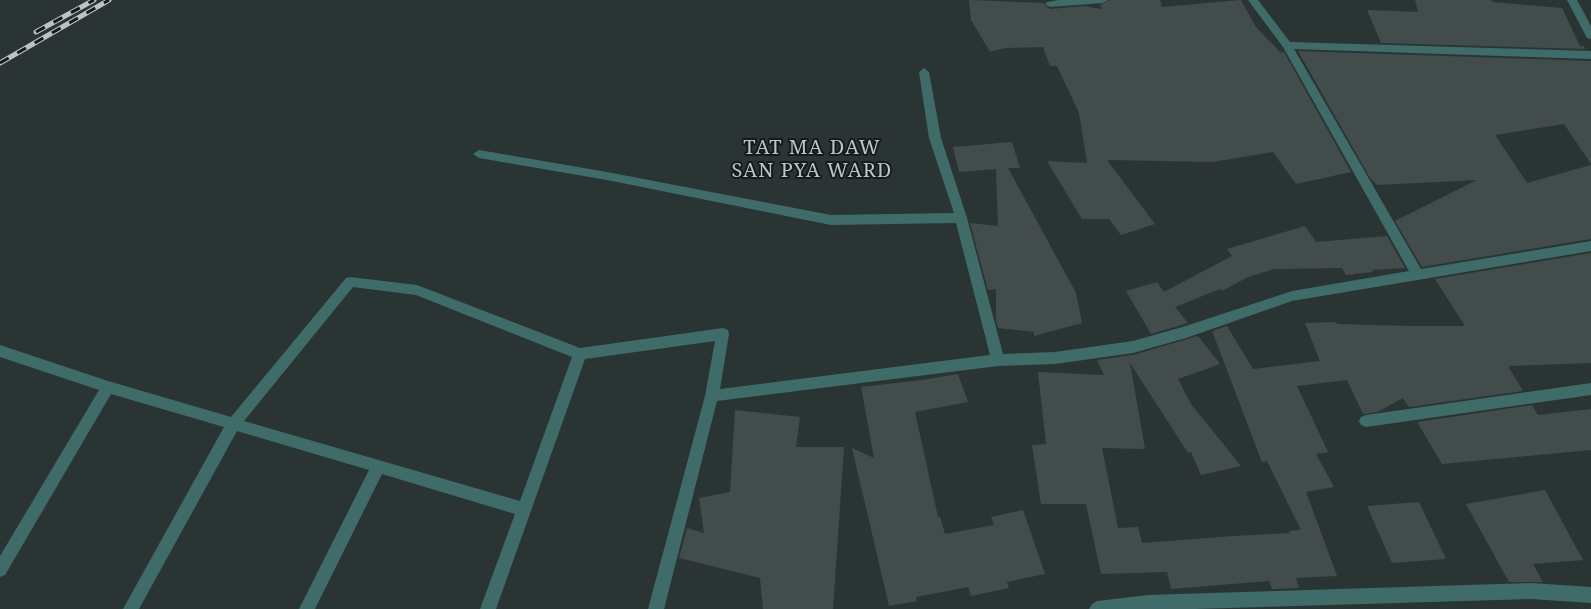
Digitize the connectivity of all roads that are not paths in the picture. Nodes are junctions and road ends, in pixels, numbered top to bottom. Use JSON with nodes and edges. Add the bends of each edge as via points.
{"nodes":[{"id":1,"x":1102,"y":0,"type":"edge"},
{"id":2,"x":1253,"y":0,"type":"edge"},
{"id":3,"x":1572,"y":0,"type":"edge"},
{"id":4,"x":1050,"y":4,"type":"dead end"},
{"id":5,"x":1591,"y":36,"type":"edge"},
{"id":6,"x":1287,"y":45,"type":"junction"},
{"id":7,"x":1591,"y":55,"type":"edge"},
{"id":8,"x":924,"y":72,"type":"dead end"},
{"id":9,"x":479,"y":154,"type":"dead end"},
{"id":10,"x":961,"y":218,"type":"junction"},
{"id":11,"x":1591,"y":246,"type":"edge"},
{"id":12,"x":1418,"y":276,"type":"junction"},
{"id":13,"x":0,"y":351,"type":"edge"},
{"id":14,"x":580,"y":354,"type":"junction"},
{"id":15,"x":998,"y":360,"type":"junction"},
{"id":16,"x":108,"y":387,"type":"junction"},
{"id":17,"x":1591,"y":389,"type":"edge"},
{"id":18,"x":712,"y":396,"type":"junction"},
{"id":19,"x":1366,"y":421,"type":"dead end"},
{"id":20,"x":234,"y":423,"type":"junction"},
{"id":21,"x":379,"y":466,"type":"junction"},
{"id":22,"x":523,"y":508,"type":"junction"},
{"id":23,"x":0,"y":570,"type":"edge"},
{"id":24,"x":1591,"y":595,"type":"edge"},
{"id":25,"x":1148,"y":606,"type":"edge"},
{"id":26,"x":131,"y":609,"type":"edge"},
{"id":27,"x":307,"y":609,"type":"edge"},
{"id":28,"x":488,"y":609,"type":"edge"},
{"id":29,"x":656,"y":609,"type":"edge"},
{"id":30,"x":1097,"y":609,"type":"edge"}],
"edges":[{"from":1,"to":4,"type":"street"},
{"from":2,"to":6,"type":"street"},
{"from":3,"to":5,"type":"street"},
{"from":6,"to":7,"type":"street"},
{"from":6,"to":12,"type":"street"},
{"from":8,"to":10,"type":"street","via":[[935,138]]},
{"from":9,"to":10,"type":"street","via":[[831,220]]},
{"from":10,"to":15,"type":"street"},
{"from":11,"to":12,"type":"street"},
{"from":12,"to":15,"type":"street","via":[[1292,296],[1186,332],[1133,346],[1055,358]]},
{"from":13,"to":16,"type":"street"},
{"from":14,"to":18,"type":"street","via":[[723,334]]},
{"from":14,"to":20,"type":"street","via":[[417,290],[350,282]]},
{"from":14,"to":22,"type":"street"},
{"from":15,"to":18,"type":"street"},
{"from":16,"to":20,"type":"street"},
{"from":16,"to":23,"type":"street"},
{"from":17,"to":19,"type":"street"},
{"from":18,"to":29,"type":"street"},
{"from":20,"to":21,"type":"street"},
{"from":20,"to":26,"type":"street"},
{"from":21,"to":22,"type":"street"},
{"from":21,"to":27,"type":"street"},
{"from":22,"to":28,"type":"street"},
{"from":24,"to":25,"type":"street","via":[[1531,591]]},
{"from":25,"to":30,"type":"street"}]}
